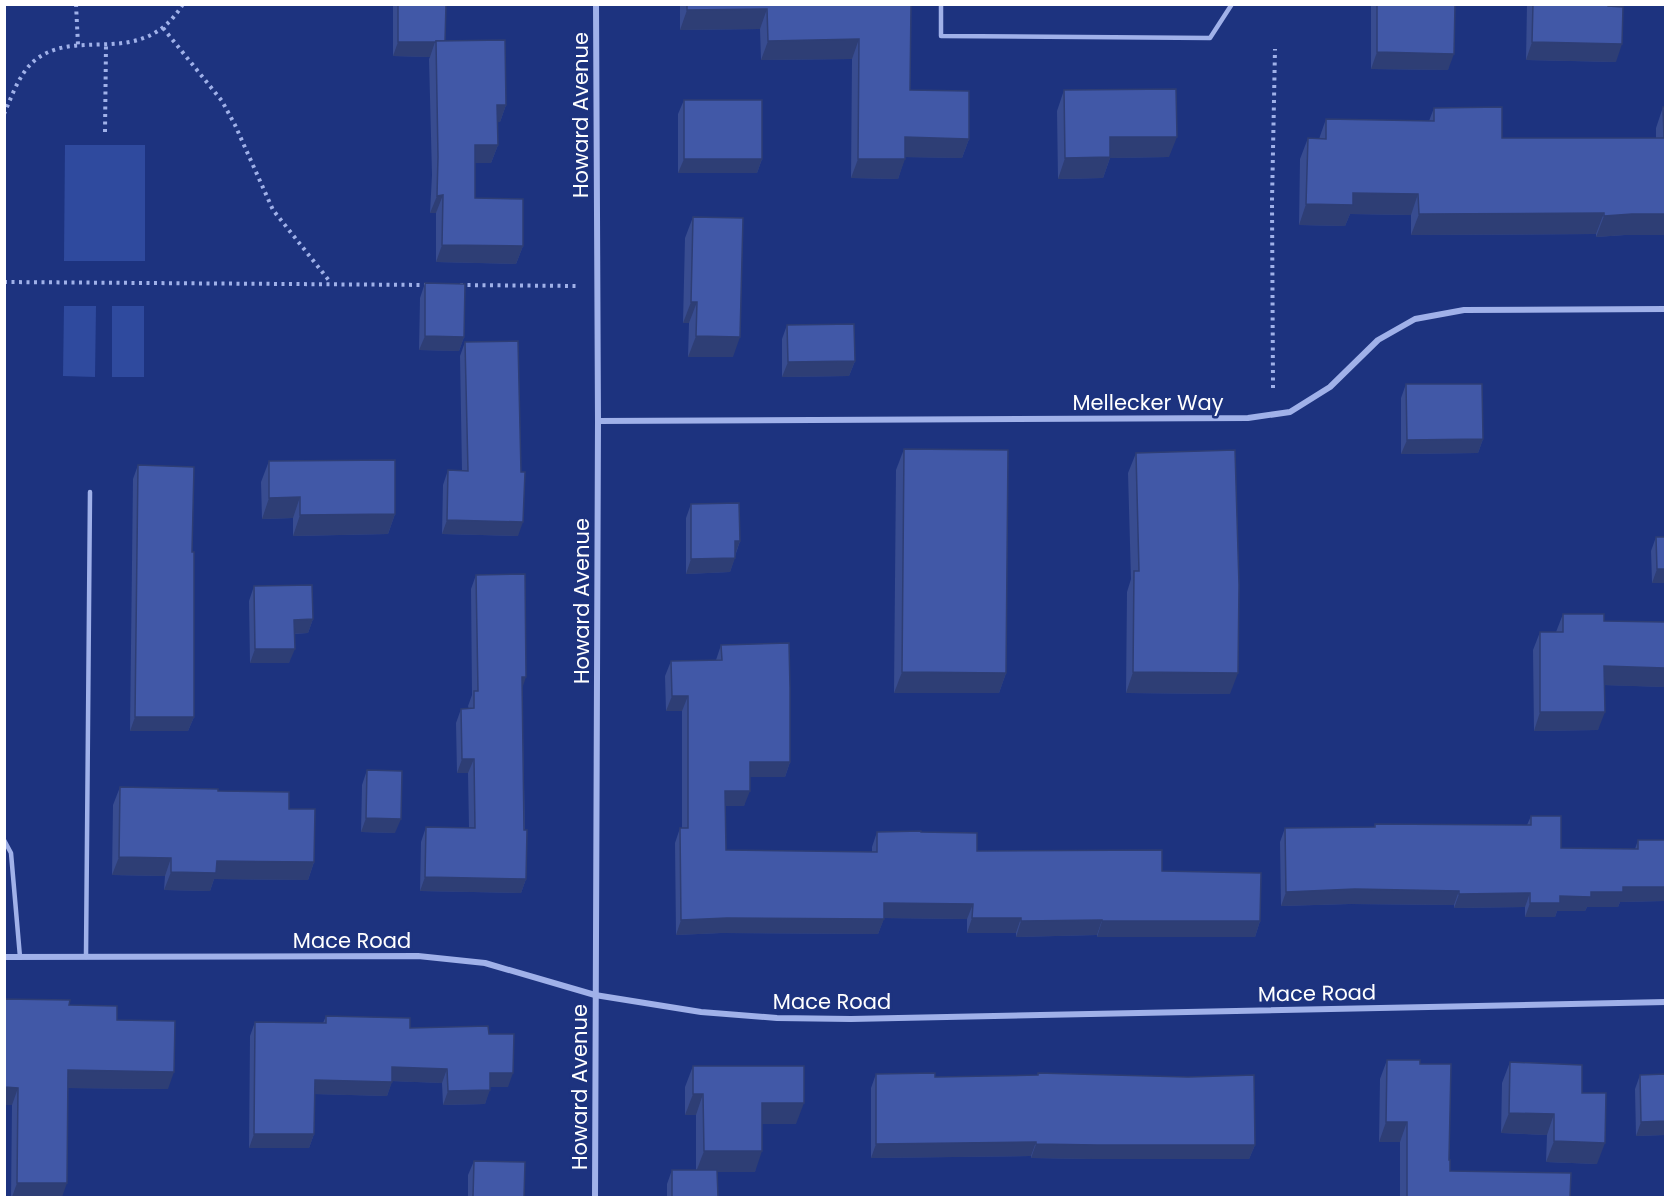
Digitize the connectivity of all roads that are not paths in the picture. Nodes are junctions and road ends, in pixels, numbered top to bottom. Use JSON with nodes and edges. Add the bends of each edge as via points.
{"nodes":[{"id":1,"x":597,"y":4,"type":"edge"},
{"id":2,"x":941,"y":4,"type":"edge"},
{"id":3,"x":1232,"y":4,"type":"edge"},
{"id":4,"x":1665,"y":309,"type":"edge"},
{"id":5,"x":598,"y":421,"type":"junction"},
{"id":6,"x":90,"y":492,"type":"dead end"},
{"id":7,"x":4,"y":840,"type":"edge"},
{"id":8,"x":4,"y":957,"type":"edge"},
{"id":9,"x":20,"y":957,"type":"junction"},
{"id":10,"x":86,"y":957,"type":"junction"},
{"id":11,"x":596,"y":995,"type":"junction"},
{"id":12,"x":1665,"y":1002,"type":"edge"},
{"id":13,"x":595,"y":1197,"type":"edge"}],
"edges":[{"from":1,"to":5,"type":"street","name":"Howard Avenue"},
{"from":2,"to":3,"type":"lane","via":[[941,36],[1210,38]]},
{"from":4,"to":5,"type":"street","name":"Mellecker Way","via":[[1464,310],[1414,319],[1378,340],[1330,387],[1290,412],[1248,418]]},
{"from":5,"to":11,"type":"street","name":"Howard Avenue"},
{"from":6,"to":10,"type":"lane"},
{"from":7,"to":9,"type":"lane","via":[[11,853]]},
{"from":8,"to":9,"type":"street","name":"Mace Road"},
{"from":9,"to":10,"type":"street","name":"Mace Road"},
{"from":10,"to":11,"type":"street","name":"Mace Road","via":[[418,956],[485,963]]},
{"from":11,"to":12,"type":"street","name":"Mace Road","via":[[701,1012],[851,1019]]},
{"from":11,"to":13,"type":"street","name":"Howard Avenue"}]}
